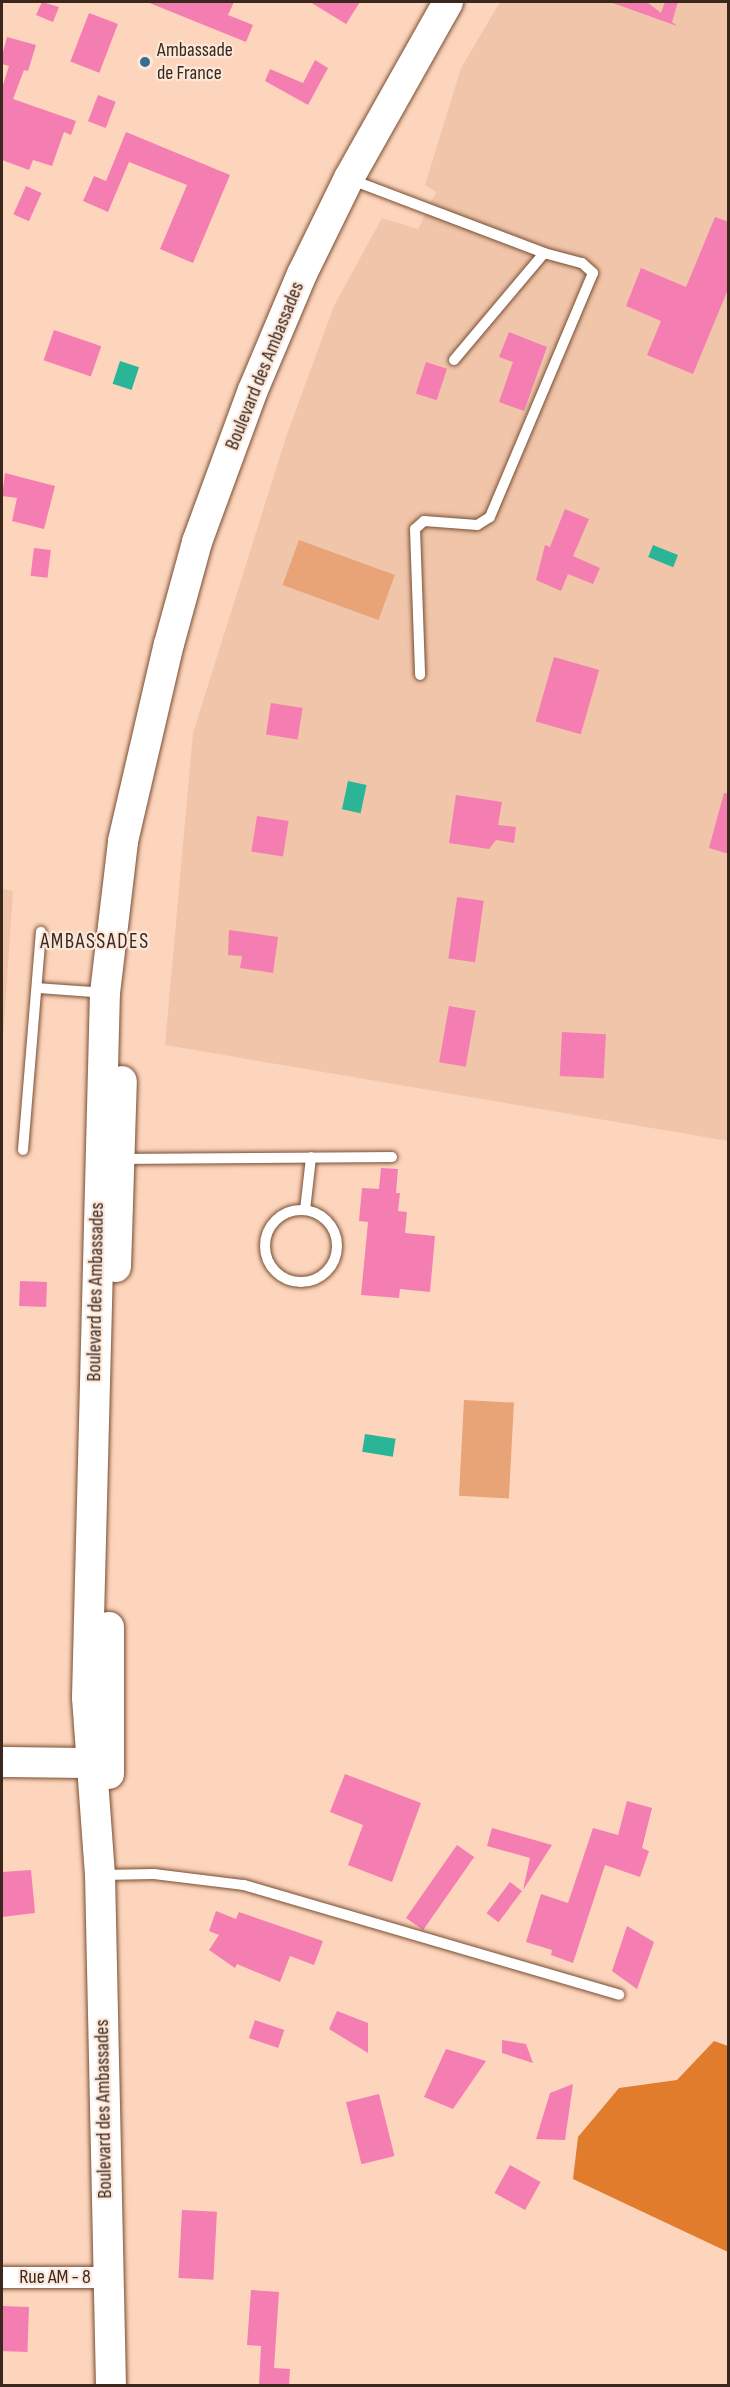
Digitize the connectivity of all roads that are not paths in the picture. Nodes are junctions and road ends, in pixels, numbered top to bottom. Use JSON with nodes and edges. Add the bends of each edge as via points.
{"nodes":[{"id":1,"x":448,"y":2,"type":"edge"},
{"id":2,"x":349,"y":178,"type":"junction"},
{"id":3,"x":543,"y":253,"type":"junction"},
{"id":4,"x":454,"y":360,"type":"dead end"},
{"id":5,"x":420,"y":675,"type":"dead end"},
{"id":6,"x":143,"y":755,"type":"junction"},
{"id":7,"x":41,"y":932,"type":"dead end"},
{"id":8,"x":37,"y":988,"type":"junction"},
{"id":9,"x":105,"y":993,"type":"junction"},
{"id":10,"x":23,"y":1150,"type":"dead end"},
{"id":11,"x":311,"y":1157,"type":"junction"},
{"id":12,"x":392,"y":1157,"type":"dead end"},
{"id":13,"x":110,"y":1159,"type":"junction"},
{"id":14,"x":305,"y":1210,"type":"junction"},
{"id":15,"x":2,"y":1762,"type":"edge"},
{"id":16,"x":89,"y":1763,"type":"junction"},
{"id":17,"x":96,"y":1833,"type":"junction"},
{"id":18,"x":100,"y":1875,"type":"junction"},
{"id":19,"x":619,"y":1995,"type":"dead end"},
{"id":20,"x":2,"y":2277,"type":"edge"},
{"id":21,"x":108,"y":2277,"type":"junction"},
{"id":22,"x":111,"y":2385,"type":"edge"}],
"edges":[{"from":1,"to":2,"type":"main road","name":"Boulevard des Ambassades"},
{"from":2,"to":3,"type":"lane"},
{"from":2,"to":6,"type":"main road","name":"Boulevard des Ambassades","via":[[253,390],[197,542]]},
{"from":3,"to":4,"type":"lane"},
{"from":3,"to":5,"type":"lane","via":[[589,267],[592,281],[490,517],[477,525],[424,521],[415,529]]},
{"from":6,"to":9,"type":"main road","name":"Boulevard des Ambassades","via":[[123,841]]},
{"from":6,"to":13,"type":"main road","name":"Boulevard des Ambassades"},
{"from":7,"to":8,"type":"lane"},
{"from":8,"to":9,"type":"lane"},
{"from":8,"to":10,"type":"lane"},
{"from":9,"to":13,"type":"main road","name":"Boulevard des Ambassades"},
{"from":11,"to":12,"type":"lane"},
{"from":11,"to":13,"type":"lane"},
{"from":11,"to":14,"type":"lane"},
{"from":13,"to":16,"type":"main road","name":"Boulevard des Ambassades"},
{"from":13,"to":17,"type":"main road","name":"Boulevard des Ambassades","via":[[110,1763]]},
{"from":14,"to":14,"type":"lane","via":[[285,1214],[274,1222],[266,1238],[265,1251],[276,1272],[287,1280],[306,1282],[331,1267],[337,1245],[329,1223]]},
{"from":15,"to":16,"type":"main road"},
{"from":16,"to":17,"type":"main road","name":"Boulevard des Ambassades"},
{"from":17,"to":18,"type":"main road","name":"Boulevard des Ambassades"},
{"from":18,"to":19,"type":"lane","via":[[154,1874],[244,1885]]},
{"from":18,"to":21,"type":"main road","name":"Boulevard des Ambassades"},
{"from":20,"to":21,"type":"street","name":"Rue AM - 8"},
{"from":21,"to":22,"type":"main road","name":"Boulevard des Ambassades"}]}
